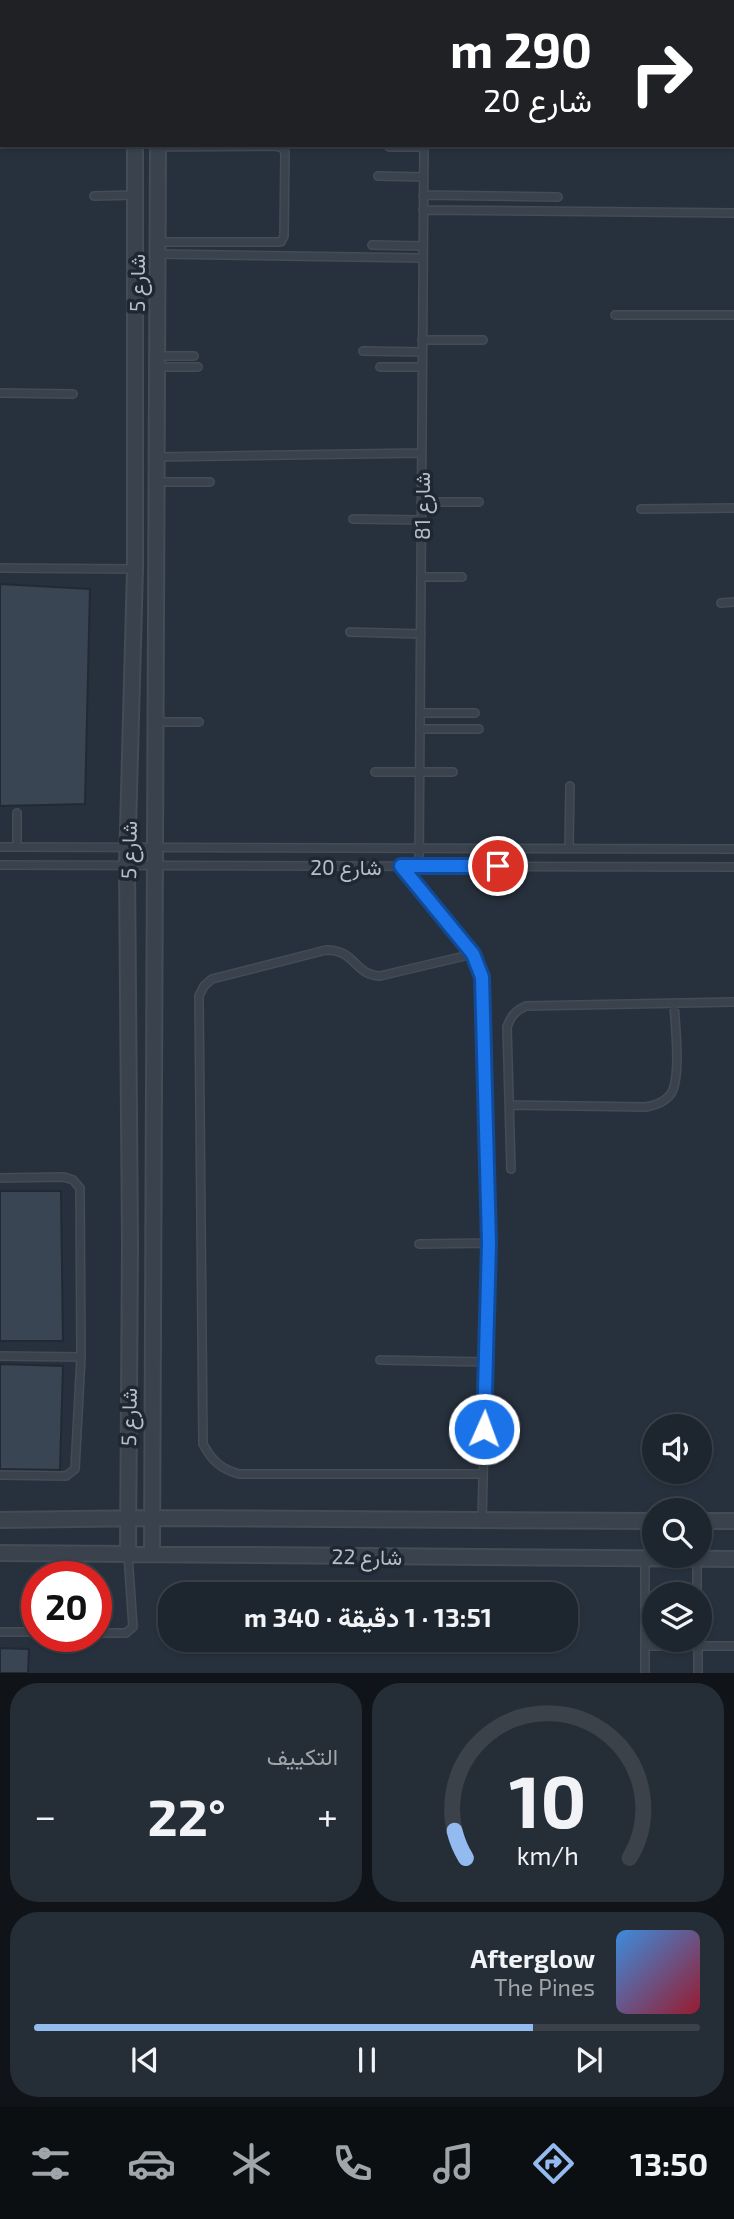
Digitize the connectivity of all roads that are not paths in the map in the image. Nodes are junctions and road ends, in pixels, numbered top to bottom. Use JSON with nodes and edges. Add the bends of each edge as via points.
{"nodes":[{"id":1,"x":135,"y":147,"type":"edge"},
{"id":2,"x":158,"y":147,"type":"edge"},
{"id":3,"x":279,"y":147,"type":"edge"},
{"id":4,"x":424,"y":147,"type":"edge"},
{"id":5,"x":378,"y":176,"type":"dead end"},
{"id":6,"x":423,"y":177,"type":"junction"},
{"id":7,"x":135,"y":195,"type":"junction"},
{"id":8,"x":423,"y":195,"type":"junction"},
{"id":9,"x":94,"y":196,"type":"dead end"},
{"id":10,"x":558,"y":197,"type":"dead end"},
{"id":11,"x":423,"y":210,"type":"junction"},
{"id":12,"x":734,"y":213,"type":"edge"},
{"id":13,"x":372,"y":245,"type":"dead end"},
{"id":14,"x":423,"y":246,"type":"junction"},
{"id":15,"x":136,"y":248,"type":"junction"},
{"id":16,"x":157,"y":248,"type":"junction"},
{"id":17,"x":423,"y":258,"type":"junction"},
{"id":18,"x":615,"y":315,"type":"dead end"},
{"id":19,"x":734,"y":315,"type":"edge"},
{"id":20,"x":483,"y":340,"type":"dead end"},
{"id":21,"x":422,"y":341,"type":"junction"},
{"id":22,"x":363,"y":351,"type":"dead end"},
{"id":23,"x":422,"y":352,"type":"junction"},
{"id":24,"x":194,"y":356,"type":"dead end"},
{"id":25,"x":157,"y":361,"type":"junction"},
{"id":26,"x":198,"y":367,"type":"dead end"},
{"id":27,"x":380,"y":367,"type":"dead end"},
{"id":28,"x":422,"y":367,"type":"junction"},
{"id":29,"x":0,"y":393,"type":"edge"},
{"id":30,"x":72,"y":394,"type":"dead end"},
{"id":31,"x":422,"y":453,"type":"junction"},
{"id":32,"x":156,"y":457,"type":"junction"},
{"id":33,"x":157,"y":482,"type":"junction"},
{"id":34,"x":210,"y":482,"type":"dead end"},
{"id":35,"x":421,"y":502,"type":"junction"},
{"id":36,"x":479,"y":502,"type":"dead end"},
{"id":37,"x":734,"y":508,"type":"edge"},
{"id":38,"x":641,"y":509,"type":"dead end"},
{"id":39,"x":353,"y":519,"type":"dead end"},
{"id":40,"x":421,"y":520,"type":"junction"},
{"id":41,"x":0,"y":568,"type":"edge"},
{"id":42,"x":135,"y":569,"type":"junction"},
{"id":43,"x":421,"y":577,"type":"junction"},
{"id":44,"x":462,"y":577,"type":"dead end"},
{"id":45,"x":721,"y":603,"type":"dead end"},
{"id":46,"x":734,"y":603,"type":"edge"},
{"id":47,"x":350,"y":632,"type":"dead end"},
{"id":48,"x":421,"y":634,"type":"junction"},
{"id":49,"x":420,"y":713,"type":"junction"},
{"id":50,"x":475,"y":713,"type":"dead end"},
{"id":51,"x":155,"y":722,"type":"junction"},
{"id":52,"x":199,"y":722,"type":"dead end"},
{"id":53,"x":420,"y":729,"type":"junction"},
{"id":54,"x":479,"y":729,"type":"dead end"},
{"id":55,"x":375,"y":772,"type":"dead end"},
{"id":56,"x":420,"y":772,"type":"junction"},
{"id":57,"x":453,"y":772,"type":"dead end"},
{"id":58,"x":570,"y":786,"type":"dead end"},
{"id":59,"x":17,"y":813,"type":"dead end"},
{"id":60,"x":0,"y":846,"type":"edge"},
{"id":61,"x":17,"y":847,"type":"junction"},
{"id":62,"x":127,"y":847,"type":"junction"},
{"id":63,"x":155,"y":847,"type":"junction"},
{"id":64,"x":419,"y":848,"type":"junction"},
{"id":65,"x":569,"y":848,"type":"junction"},
{"id":66,"x":734,"y":849,"type":"edge"},
{"id":67,"x":0,"y":864,"type":"edge"},
{"id":68,"x":127,"y":866,"type":"junction"},
{"id":69,"x":155,"y":866,"type":"junction"},
{"id":70,"x":401,"y":866,"type":"junction"},
{"id":71,"x":419,"y":866,"type":"junction"},
{"id":72,"x":734,"y":867,"type":"edge"},
{"id":73,"x":473,"y":954,"type":"junction"},
{"id":74,"x":734,"y":1002,"type":"edge"},
{"id":75,"x":674,"y":1003,"type":"junction"},
{"id":76,"x":509,"y":1105,"type":"junction"},
{"id":77,"x":511,"y":1168,"type":"dead end"},
{"id":78,"x":0,"y":1178,"type":"edge"},
{"id":79,"x":489,"y":1243,"type":"junction"},
{"id":80,"x":419,"y":1244,"type":"dead end"},
{"id":81,"x":0,"y":1356,"type":"edge"},
{"id":82,"x":81,"y":1357,"type":"junction"},
{"id":83,"x":380,"y":1360,"type":"dead end"},
{"id":84,"x":486,"y":1362,"type":"junction"},
{"id":85,"x":483,"y":1474,"type":"junction"},
{"id":86,"x":0,"y":1475,"type":"edge"},
{"id":87,"x":153,"y":1518,"type":"junction"},
{"id":88,"x":127,"y":1519,"type":"junction"},
{"id":89,"x":0,"y":1520,"type":"edge"},
{"id":90,"x":482,"y":1520,"type":"junction"},
{"id":91,"x":642,"y":1521,"type":"edge"},
{"id":92,"x":712,"y":1521,"type":"edge"},
{"id":93,"x":734,"y":1521,"type":"edge"},
{"id":94,"x":0,"y":1553,"type":"edge"},
{"id":95,"x":152,"y":1554,"type":"junction"},
{"id":96,"x":128,"y":1555,"type":"junction"},
{"id":97,"x":642,"y":1559,"type":"edge"},
{"id":98,"x":712,"y":1559,"type":"edge"},
{"id":99,"x":734,"y":1559,"type":"edge"},
{"id":100,"x":0,"y":1632,"type":"edge"},
{"id":101,"x":21,"y":1632,"type":"edge"},
{"id":102,"x":112,"y":1633,"type":"edge"},
{"id":103,"x":712,"y":1644,"type":"edge"},
{"id":104,"x":734,"y":1646,"type":"edge"},
{"id":105,"x":645,"y":1652,"type":"edge"},
{"id":106,"x":698,"y":1652,"type":"edge"},
{"id":107,"x":645,"y":1673,"type":"edge"},
{"id":108,"x":698,"y":1673,"type":"edge"}],
"edges":[{"from":1,"to":7,"type":"street","name":"شارع 5"},
{"from":2,"to":16,"type":"street","name":"شارع 5"},
{"from":3,"to":16,"type":"lane","via":[[285,152],[285,236],[281,242]]},
{"from":4,"to":6,"type":"lane","name":"شارع 81"},
{"from":5,"to":6,"type":"lane"},
{"from":6,"to":8,"type":"lane","name":"شارع 81"},
{"from":7,"to":9,"type":"lane"},
{"from":7,"to":15,"type":"street","name":"شارع 5"},
{"from":8,"to":10,"type":"lane"},
{"from":8,"to":11,"type":"lane","name":"شارع 81"},
{"from":11,"to":12,"type":"lane"},
{"from":11,"to":14,"type":"lane","name":"شارع 81"},
{"from":13,"to":14,"type":"lane"},
{"from":14,"to":17,"type":"lane","name":"شارع 81"},
{"from":15,"to":16,"type":"street"},
{"from":15,"to":42,"type":"street","name":"شارع 5"},
{"from":16,"to":17,"type":"lane"},
{"from":16,"to":25,"type":"street","name":"شارع 5"},
{"from":17,"to":21,"type":"lane","name":"شارع 81"},
{"from":18,"to":19,"type":"lane"},
{"from":20,"to":21,"type":"lane"},
{"from":21,"to":23,"type":"lane","name":"شارع 81"},
{"from":22,"to":23,"type":"lane"},
{"from":23,"to":28,"type":"lane","name":"شارع 81"},
{"from":24,"to":25,"type":"lane"},
{"from":25,"to":26,"type":"lane"},
{"from":25,"to":32,"type":"street","name":"شارع 5"},
{"from":27,"to":28,"type":"lane"},
{"from":28,"to":31,"type":"lane","name":"شارع 81"},
{"from":29,"to":30,"type":"lane"},
{"from":31,"to":32,"type":"lane"},
{"from":31,"to":35,"type":"lane","name":"شارع 81"},
{"from":32,"to":33,"type":"street","name":"شارع 5"},
{"from":33,"to":34,"type":"lane"},
{"from":33,"to":51,"type":"street","name":"شارع 5"},
{"from":35,"to":36,"type":"lane"},
{"from":35,"to":40,"type":"lane","name":"شارع 81"},
{"from":37,"to":38,"type":"lane"},
{"from":39,"to":40,"type":"lane"},
{"from":40,"to":43,"type":"lane","name":"شارع 81"},
{"from":41,"to":42,"type":"lane"},
{"from":42,"to":62,"type":"street","name":"شارع 5"},
{"from":43,"to":44,"type":"lane"},
{"from":43,"to":48,"type":"lane","name":"شارع 81"},
{"from":45,"to":46,"type":"lane"},
{"from":47,"to":48,"type":"lane"},
{"from":48,"to":49,"type":"lane","name":"شارع 81"},
{"from":49,"to":50,"type":"lane"},
{"from":49,"to":53,"type":"lane","name":"شارع 81"},
{"from":51,"to":52,"type":"lane"},
{"from":51,"to":63,"type":"street","name":"شارع 5"},
{"from":53,"to":54,"type":"lane"},
{"from":53,"to":56,"type":"lane","name":"شارع 81"},
{"from":55,"to":56,"type":"lane"},
{"from":56,"to":57,"type":"lane"},
{"from":56,"to":64,"type":"lane","name":"شارع 81"},
{"from":58,"to":65,"type":"lane"},
{"from":59,"to":61,"type":"lane"},
{"from":60,"to":61,"type":"lane","name":"شارع 20"},
{"from":61,"to":62,"type":"lane","name":"شارع 20"},
{"from":62,"to":63,"type":"lane","name":"شارع 20"},
{"from":62,"to":68,"type":"street","name":"شارع 5"},
{"from":63,"to":64,"type":"lane","name":"شارع 20"},
{"from":63,"to":69,"type":"street","name":"شارع 5"},
{"from":64,"to":65,"type":"lane","name":"شارع 20"},
{"from":64,"to":71,"type":"lane","name":"شارع 81"},
{"from":65,"to":66,"type":"lane","name":"شارع 20"},
{"from":67,"to":68,"type":"lane","name":"شارع 20"},
{"from":68,"to":69,"type":"lane","name":"شارع 20"},
{"from":68,"to":88,"type":"street","name":"شارع 5"},
{"from":69,"to":70,"type":"lane","name":"شارع 20"},
{"from":69,"to":87,"type":"street","name":"شارع 5"},
{"from":70,"to":71,"type":"lane","name":"شارع 20"},
{"from":70,"to":73,"type":"lane"},
{"from":71,"to":72,"type":"lane","name":"شارع 20"},
{"from":73,"to":79,"type":"lane","via":[[482,977]]},
{"from":73,"to":85,"type":"lane","via":[[380,976],[362,971],[348,955],[326,950],[212,979],[204,986],[200,996],[203,1444],[223,1469],[239,1474]]},
{"from":74,"to":75,"type":"lane"},
{"from":75,"to":76,"type":"lane","via":[[526,1006],[517,1010],[507,1027]]},
{"from":75,"to":76,"type":"lane","via":[[676,1079],[672,1093],[660,1104]]},
{"from":76,"to":77,"type":"lane"},
{"from":78,"to":82,"type":"lane","via":[[64,1177],[80,1188]]},
{"from":79,"to":80,"type":"lane"},
{"from":79,"to":84,"type":"lane"},
{"from":81,"to":82,"type":"lane"},
{"from":82,"to":86,"type":"lane","via":[[75,1469],[66,1476]]},
{"from":83,"to":84,"type":"lane"},
{"from":84,"to":85,"type":"lane"},
{"from":85,"to":90,"type":"lane"},
{"from":87,"to":88,"type":"street","name":"شارع 22"},
{"from":87,"to":90,"type":"street","name":"شارع 22"},
{"from":87,"to":95,"type":"street","name":"شارع 5"},
{"from":88,"to":89,"type":"street","name":"شارع 22"},
{"from":88,"to":96,"type":"street","name":"شارع 5"},
{"from":90,"to":91,"type":"street","name":"شارع 22"},
{"from":92,"to":93,"type":"street"},
{"from":94,"to":96,"type":"street","name":"شارع 22"},
{"from":95,"to":96,"type":"street","name":"شارع 22"},
{"from":95,"to":97,"type":"street","name":"شارع 22"},
{"from":96,"to":102,"type":"lane","via":[[133,1627],[126,1633]]},
{"from":98,"to":99,"type":"street","name":"شارع 22"},
{"from":100,"to":101,"type":"lane"},
{"from":103,"to":104,"type":"lane"},
{"from":105,"to":107,"type":"lane"},
{"from":106,"to":108,"type":"lane"}]}
